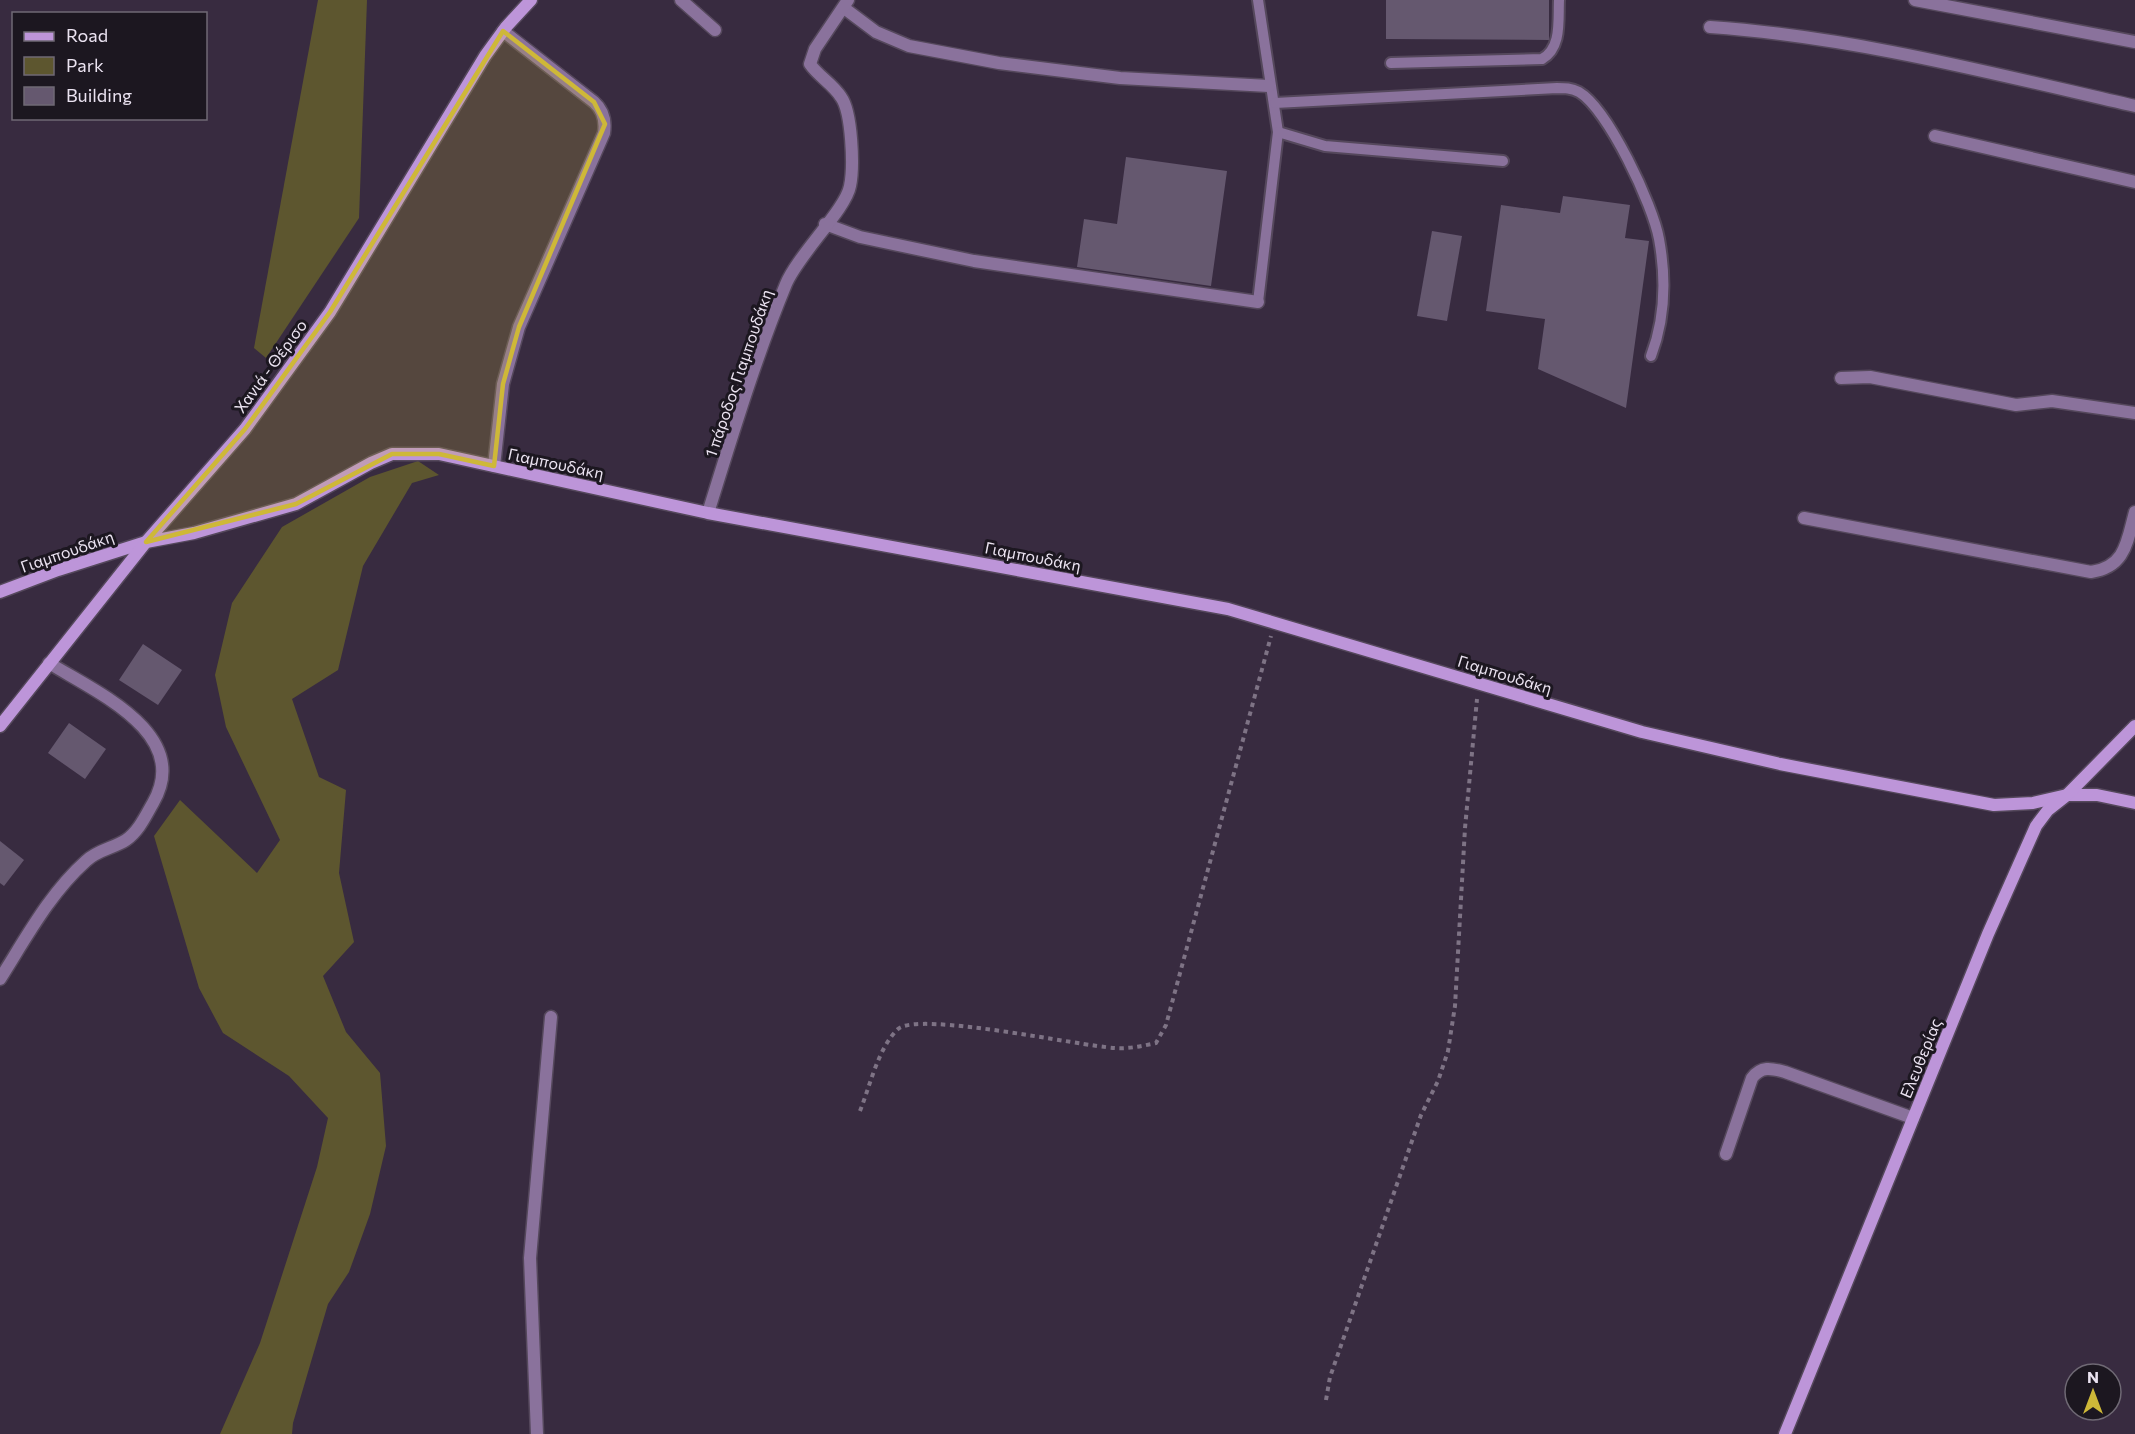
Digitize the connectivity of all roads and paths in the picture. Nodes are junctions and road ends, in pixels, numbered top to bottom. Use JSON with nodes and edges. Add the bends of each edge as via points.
{"nodes":[{"id":1,"x":531,"y":0,"type":"edge"},
{"id":2,"x":681,"y":0,"type":"edge"},
{"id":3,"x":1258,"y":0,"type":"edge"},
{"id":4,"x":1559,"y":0,"type":"edge"},
{"id":5,"x":1915,"y":0,"type":"edge"},
{"id":6,"x":846,"y":4,"type":"edge"},
{"id":7,"x":1710,"y":27,"type":"dead end"},
{"id":8,"x":715,"y":30,"type":"dead end"},
{"id":9,"x":503,"y":31,"type":"junction"},
{"id":10,"x":2135,"y":42,"type":"edge"},
{"id":11,"x":1391,"y":63,"type":"dead end"},
{"id":12,"x":1269,"y":86,"type":"junction"},
{"id":13,"x":1275,"y":103,"type":"junction"},
{"id":14,"x":2135,"y":106,"type":"edge"},
{"id":15,"x":1278,"y":132,"type":"junction"},
{"id":16,"x":1935,"y":136,"type":"dead end"},
{"id":17,"x":1503,"y":161,"type":"dead end"},
{"id":18,"x":2135,"y":182,"type":"edge"},
{"id":19,"x":825,"y":224,"type":"junction"},
{"id":20,"x":1258,"y":302,"type":"joint"},
{"id":21,"x":1651,"y":356,"type":"dead end"},
{"id":22,"x":1841,"y":378,"type":"dead end"},
{"id":23,"x":2135,"y":413,"type":"edge"},
{"id":24,"x":494,"y":466,"type":"junction"},
{"id":25,"x":2135,"y":512,"type":"edge"},
{"id":26,"x":708,"y":513,"type":"junction"},
{"id":27,"x":1804,"y":518,"type":"dead end"},
{"id":28,"x":146,"y":542,"type":"junction"},
{"id":29,"x":0,"y":592,"type":"edge"},
{"id":30,"x":1274,"y":624,"type":"junction"},
{"id":31,"x":49,"y":663,"type":"junction"},
{"id":32,"x":1479,"y":684,"type":"junction"},
{"id":33,"x":0,"y":726,"type":"edge"},
{"id":34,"x":2135,"y":726,"type":"edge"},
{"id":35,"x":2067,"y":795,"type":"junction"},
{"id":36,"x":2135,"y":803,"type":"edge"},
{"id":37,"x":0,"y":979,"type":"edge"},
{"id":38,"x":551,"y":1017,"type":"dead end"},
{"id":39,"x":860,"y":1111,"type":"dead end"},
{"id":40,"x":1913,"y":1118,"type":"junction"},
{"id":41,"x":1726,"y":1154,"type":"dead end"},
{"id":42,"x":1326,"y":1400,"type":"dead end"},
{"id":43,"x":537,"y":1434,"type":"edge"},
{"id":44,"x":1785,"y":1434,"type":"edge"}],
"edges":[{"from":1,"to":9,"type":"main road","name":"Χανιά - Θέρισο"},
{"from":2,"to":8,"type":"street"},
{"from":3,"to":12,"type":"lane"},
{"from":4,"to":11,"type":"lane","via":[[1557,41],[1550,54],[1542,58]]},
{"from":5,"to":10,"type":"street"},
{"from":6,"to":12,"type":"street","via":[[876,32],[909,46],[999,63],[1120,78]]},
{"from":6,"to":19,"type":"street","name":"1 πάροδος Γιαμπουδάκη","via":[[814,49],[810,64],[839,93],[849,115],[850,187]]},
{"from":7,"to":14,"type":"street","via":[[1785,33],[1927,58]]},
{"from":9,"to":24,"type":"street","via":[[600,108],[605,124],[519,327],[503,384]]},
{"from":9,"to":28,"type":"main road","name":"Χανιά - Θέρισο","via":[[330,312],[245,429]]},
{"from":12,"to":13,"type":"lane"},
{"from":13,"to":15,"type":"lane"},
{"from":13,"to":21,"type":"lane","via":[[1557,88],[1579,92],[1592,103],[1634,170],[1659,236],[1662,316]]},
{"from":15,"to":17,"type":"lane","via":[[1325,146]]},
{"from":15,"to":20,"type":"lane"},
{"from":16,"to":18,"type":"street"},
{"from":19,"to":20,"type":"street","via":[[860,237],[974,261]]},
{"from":19,"to":26,"type":"street","name":"1 πάροδος Γιαμπουδάκη","via":[[786,284],[755,363]]},
{"from":22,"to":23,"type":"street","via":[[1870,377],[2016,405],[2052,401]]},
{"from":24,"to":26,"type":"main road","name":"Γιαμπουδάκη"},
{"from":24,"to":28,"type":"main road","name":"Γιαμπουδάκη","via":[[439,454],[392,454],[296,504],[194,533]]},
{"from":25,"to":27,"type":"street","via":[[2118,561],[2091,572]]},
{"from":26,"to":30,"type":"main road","name":"Γιαμπουδάκη","via":[[1228,609]]},
{"from":28,"to":29,"type":"main road","name":"Γιαμπουδάκη"},
{"from":28,"to":31,"type":"main road","name":"Χανιά - Θέρισο"},
{"from":30,"to":32,"type":"main road","name":"Γιαμπουδάκη"},
{"from":30,"to":39,"type":"path","via":[[1166,1025],[1156,1043],[1115,1048],[914,1023],[900,1027],[887,1042]]},
{"from":31,"to":33,"type":"main road","name":"Χανιά - Θέρισο"},
{"from":31,"to":37,"type":"street","via":[[123,709],[147,729],[159,751],[164,772],[159,792],[139,826],[126,840],[88,859],[73,873],[52,898]]},
{"from":32,"to":35,"type":"main road","name":"Γιαμπουδάκη","via":[[1642,732],[1780,764],[1994,805],[2033,803]]},
{"from":32,"to":42,"type":"path","via":[[1464,840],[1455,1006],[1448,1051],[1421,1115],[1329,1377]]},
{"from":34,"to":35,"type":"main road","name":"Ελευθερίας"},
{"from":35,"to":36,"type":"main road","name":"Γιαμπουδάκη","via":[[2097,795]]},
{"from":35,"to":40,"type":"main road","name":"Ελευθερίας","via":[[2036,826]]},
{"from":38,"to":43,"type":"street","via":[[530,1258]]},
{"from":40,"to":41,"type":"street","via":[[1767,1068],[1758,1070],[1752,1078]]},
{"from":40,"to":44,"type":"main road","name":"Ελευθερίας"}]}
